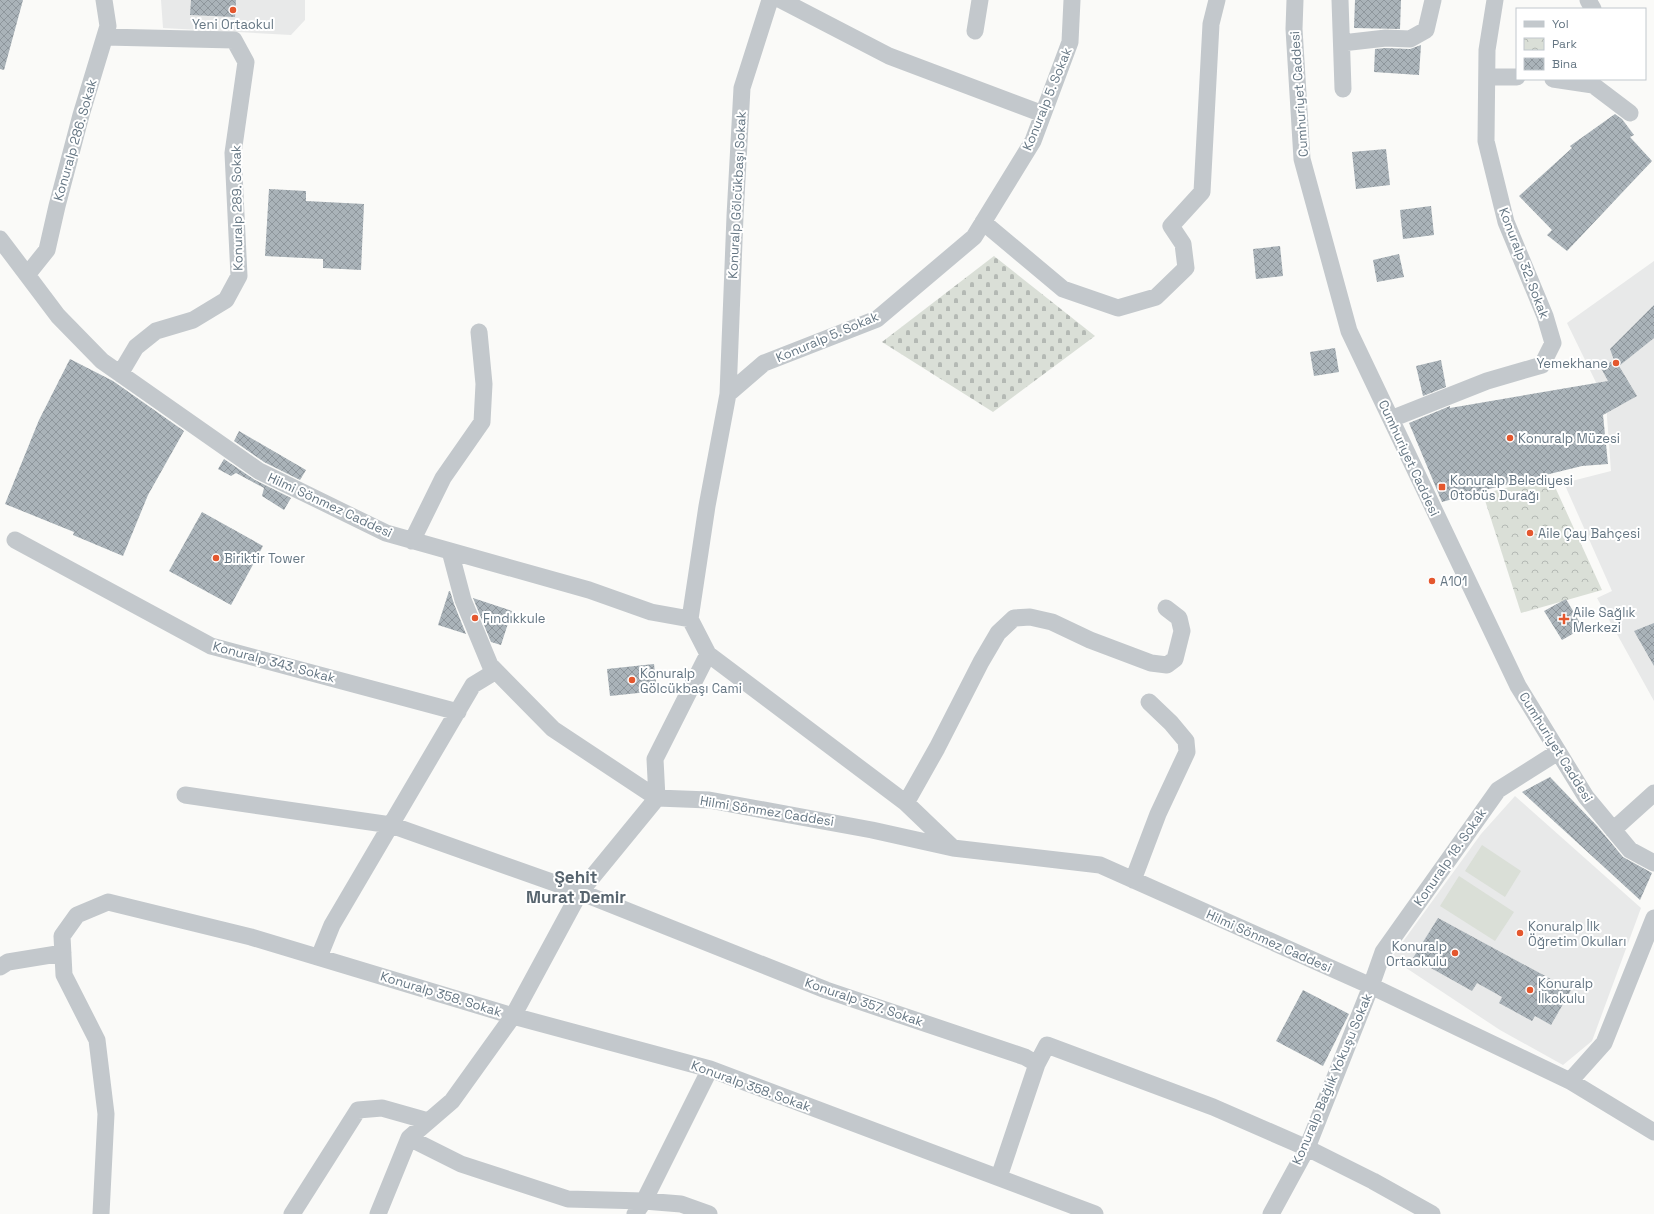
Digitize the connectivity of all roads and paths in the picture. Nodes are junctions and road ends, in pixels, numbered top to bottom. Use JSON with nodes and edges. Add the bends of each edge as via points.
{"nodes":[{"id":1,"x":104,"y":0,"type":"edge"},
{"id":2,"x":770,"y":0,"type":"edge"},
{"id":3,"x":781,"y":0,"type":"edge"},
{"id":4,"x":980,"y":0,"type":"edge"},
{"id":5,"x":1072,"y":0,"type":"edge"},
{"id":6,"x":1217,"y":0,"type":"edge"},
{"id":7,"x":1295,"y":0,"type":"edge"},
{"id":8,"x":1340,"y":0,"type":"edge"},
{"id":9,"x":1433,"y":0,"type":"edge"},
{"id":10,"x":1495,"y":0,"type":"edge"},
{"id":11,"x":975,"y":31,"type":"dead end"},
{"id":12,"x":105,"y":37,"type":"junction"},
{"id":13,"x":1342,"y":43,"type":"junction"},
{"id":14,"x":1487,"y":77,"type":"junction"},
{"id":15,"x":1516,"y":77,"type":"edge"},
{"id":16,"x":1560,"y":80,"type":"edge"},
{"id":17,"x":1343,"y":89,"type":"dead end"},
{"id":18,"x":1630,"y":113,"type":"dead end"},
{"id":19,"x":1043,"y":114,"type":"junction"},
{"id":20,"x":983,"y":222,"type":"junction"},
{"id":21,"x":0,"y":239,"type":"edge"},
{"id":22,"x":27,"y":275,"type":"junction"},
{"id":23,"x":479,"y":332,"type":"dead end"},
{"id":24,"x":120,"y":374,"type":"junction"},
{"id":25,"x":728,"y":394,"type":"junction"},
{"id":26,"x":1390,"y":419,"type":"junction"},
{"id":27,"x":15,"y":540,"type":"dead end"},
{"id":28,"x":412,"y":541,"type":"junction"},
{"id":29,"x":450,"y":552,"type":"junction"},
{"id":30,"x":1166,"y":608,"type":"dead end"},
{"id":31,"x":690,"y":619,"type":"junction"},
{"id":32,"x":708,"y":654,"type":"junction"},
{"id":33,"x":496,"y":671,"type":"junction"},
{"id":34,"x":1149,"y":702,"type":"dead end"},
{"id":35,"x":458,"y":712,"type":"junction"},
{"id":36,"x":1558,"y":752,"type":"junction"},
{"id":37,"x":1654,"y":793,"type":"edge"},
{"id":38,"x":185,"y":795,"type":"dead end"},
{"id":39,"x":657,"y":798,"type":"junction"},
{"id":40,"x":906,"y":803,"type":"junction"},
{"id":41,"x":391,"y":825,"type":"junction"},
{"id":42,"x":1613,"y":830,"type":"junction"},
{"id":43,"x":953,"y":848,"type":"junction"},
{"id":44,"x":1654,"y":863,"type":"edge"},
{"id":45,"x":1133,"y":880,"type":"junction"},
{"id":46,"x":580,"y":892,"type":"junction"},
{"id":47,"x":1654,"y":918,"type":"edge"},
{"id":48,"x":63,"y":953,"type":"junction"},
{"id":49,"x":319,"y":957,"type":"junction"},
{"id":50,"x":0,"y":967,"type":"edge"},
{"id":51,"x":1371,"y":986,"type":"junction"},
{"id":52,"x":513,"y":1016,"type":"junction"},
{"id":53,"x":1037,"y":1064,"type":"junction"},
{"id":54,"x":710,"y":1069,"type":"junction"},
{"id":55,"x":1570,"y":1081,"type":"junction"},
{"id":56,"x":428,"y":1122,"type":"junction"},
{"id":57,"x":1654,"y":1132,"type":"edge"},
{"id":58,"x":409,"y":1138,"type":"junction"},
{"id":59,"x":1307,"y":1148,"type":"junction"},
{"id":60,"x":999,"y":1178,"type":"junction"},
{"id":61,"x":640,"y":1207,"type":"edge"},
{"id":62,"x":1076,"y":1211,"type":"edge"},
{"id":63,"x":101,"y":1214,"type":"edge"},
{"id":64,"x":292,"y":1214,"type":"edge"},
{"id":65,"x":378,"y":1214,"type":"edge"},
{"id":66,"x":709,"y":1214,"type":"edge"},
{"id":67,"x":1095,"y":1214,"type":"edge"},
{"id":68,"x":1271,"y":1214,"type":"edge"},
{"id":69,"x":1432,"y":1214,"type":"edge"}],
"edges":[{"from":1,"to":12,"type":"street","name":"Konuralp 286. Sokak","via":[[108,26]]},
{"from":2,"to":25,"type":"street","name":"Konuralp Gölcükbaşı Sokak","via":[[742,88]]},
{"from":3,"to":19,"type":"street","via":[[889,56]]},
{"from":4,"to":11,"type":"street"},
{"from":5,"to":19,"type":"street","name":"Konuralp 5. Sokak","via":[[1070,42]]},
{"from":6,"to":20,"type":"street","via":[[1211,24],[1202,192],[1171,226],[1183,244],[1186,268],[1156,297],[1118,308],[1063,289]]},
{"from":7,"to":26,"type":"street","name":"Cumhuriyet Caddesi","via":[[1294,29],[1302,158],[1349,331]]},
{"from":8,"to":13,"type":"street"},
{"from":9,"to":13,"type":"street","via":[[1426,30],[1410,39],[1386,38]]},
{"from":10,"to":14,"type":"street","name":"Konuralp 32. Sokak"},
{"from":12,"to":22,"type":"street","name":"Konuralp 286. Sokak","via":[[79,123],[47,250]]},
{"from":12,"to":24,"type":"street","name":"Konuralp 289. Sokak","via":[[234,40],[246,62],[233,153],[239,276],[226,300],[193,320],[156,331],[136,347]]},
{"from":13,"to":17,"type":"street"},
{"from":14,"to":15,"type":"street"},
{"from":14,"to":26,"type":"street","name":"Konuralp 32. Sokak","via":[[1486,141],[1506,222],[1545,316],[1553,343],[1542,365],[1487,381]]},
{"from":16,"to":18,"type":"street","via":[[1593,85]]},
{"from":19,"to":20,"type":"street","name":"Konuralp 5. Sokak","via":[[1033,141]]},
{"from":20,"to":25,"type":"street","name":"Konuralp 5. Sokak","via":[[974,237],[877,319],[764,363]]},
{"from":21,"to":22,"type":"street","name":"Hilmi Sönmez Caddesi"},
{"from":22,"to":24,"type":"street","name":"Hilmi Sönmez Caddesi","via":[[58,316],[102,361]]},
{"from":23,"to":28,"type":"street","via":[[484,384],[482,422],[443,478]]},
{"from":24,"to":28,"type":"street","name":"Hilmi Sönmez Caddesi","via":[[260,471],[386,533]]},
{"from":25,"to":31,"type":"street","via":[[707,506]]},
{"from":26,"to":36,"type":"street","name":"Cumhuriyet Caddesi","via":[[1518,686]]},
{"from":27,"to":35,"type":"street","name":"Konuralp 343. Sokak","via":[[211,646]]},
{"from":28,"to":29,"type":"street","name":"Hilmi Sönmez Caddesi"},
{"from":29,"to":31,"type":"street","name":"Hilmi Sönmez Caddesi","via":[[589,590],[651,612]]},
{"from":29,"to":33,"type":"street","via":[[464,600],[490,665]]},
{"from":30,"to":40,"type":"street","via":[[1180,618],[1182,631],[1175,659],[1167,665],[1151,663],[1090,640],[1052,622],[1030,617],[1014,618],[998,633],[981,662]]},
{"from":31,"to":32,"type":"street"},
{"from":32,"to":39,"type":"street","via":[[655,759]]},
{"from":32,"to":40,"type":"street"},
{"from":33,"to":35,"type":"street","via":[[473,685]]},
{"from":33,"to":39,"type":"street","via":[[553,729]]},
{"from":34,"to":45,"type":"street","via":[[1186,741],[1187,752],[1158,814]]},
{"from":35,"to":41,"type":"street"},
{"from":36,"to":42,"type":"street","name":"Cumhuriyet Caddesi","via":[[1586,797]]},
{"from":36,"to":51,"type":"street","name":"Konuralp 18. Sokak","via":[[1498,790],[1383,952]]},
{"from":37,"to":42,"type":"street"},
{"from":38,"to":41,"type":"street","name":"Konuralp 357. Sokak"},
{"from":39,"to":43,"type":"street","name":"Hilmi Sönmez Caddesi","via":[[709,800],[872,830]]},
{"from":39,"to":46,"type":"street"},
{"from":40,"to":43,"type":"street"},
{"from":41,"to":46,"type":"street","name":"Konuralp 357. Sokak"},
{"from":41,"to":49,"type":"street","via":[[332,925]]},
{"from":42,"to":44,"type":"street","name":"Cumhuriyet Caddesi","via":[[1630,850]]},
{"from":43,"to":45,"type":"street","name":"Hilmi Sönmez Caddesi","via":[[1100,865]]},
{"from":45,"to":51,"type":"street","name":"Hilmi Sönmez Caddesi"},
{"from":46,"to":52,"type":"street"},
{"from":46,"to":53,"type":"street","name":"Konuralp 357. Sokak","via":[[826,990],[1025,1057]]},
{"from":47,"to":55,"type":"street","via":[[1604,1043]]},
{"from":48,"to":49,"type":"street","name":"Konuralp 358. Sokak","via":[[62,936],[77,915],[108,902],[251,937]]},
{"from":48,"to":50,"type":"street","via":[[8,962]]},
{"from":48,"to":63,"type":"street","name":"Konuralp 358. Sokak","via":[[64,975],[97,1040],[106,1114]]},
{"from":49,"to":52,"type":"street","name":"Konuralp 358. Sokak"},
{"from":51,"to":55,"type":"street","name":"Hilmi Sönmez Caddesi"},
{"from":51,"to":59,"type":"street","name":"Konuralp Bağlık Yokuşu Sokak"},
{"from":52,"to":54,"type":"street","name":"Konuralp 358. Sokak"},
{"from":52,"to":56,"type":"street","via":[[452,1101]]},
{"from":53,"to":59,"type":"street","via":[[1047,1045],[1213,1106]]},
{"from":53,"to":60,"type":"street"},
{"from":54,"to":60,"type":"street","name":"Konuralp 358. Sokak"},
{"from":54,"to":61,"type":"street"},
{"from":55,"to":57,"type":"street","name":"Hilmi Sönmez Caddesi"},
{"from":56,"to":58,"type":"street"},
{"from":56,"to":64,"type":"street","via":[[382,1108],[358,1110]]},
{"from":58,"to":61,"type":"street","via":[[462,1164],[568,1199]]},
{"from":58,"to":65,"type":"street"},
{"from":59,"to":68,"type":"street","name":"Konuralp Bağlık Yokuşu Sokak"},
{"from":59,"to":69,"type":"street"},
{"from":60,"to":62,"type":"street","name":"Konuralp 358. Sokak"},
{"from":61,"to":66,"type":"street","via":[[681,1204]]},
{"from":62,"to":67,"type":"street","name":"Konuralp 358. Sokak"}]}
